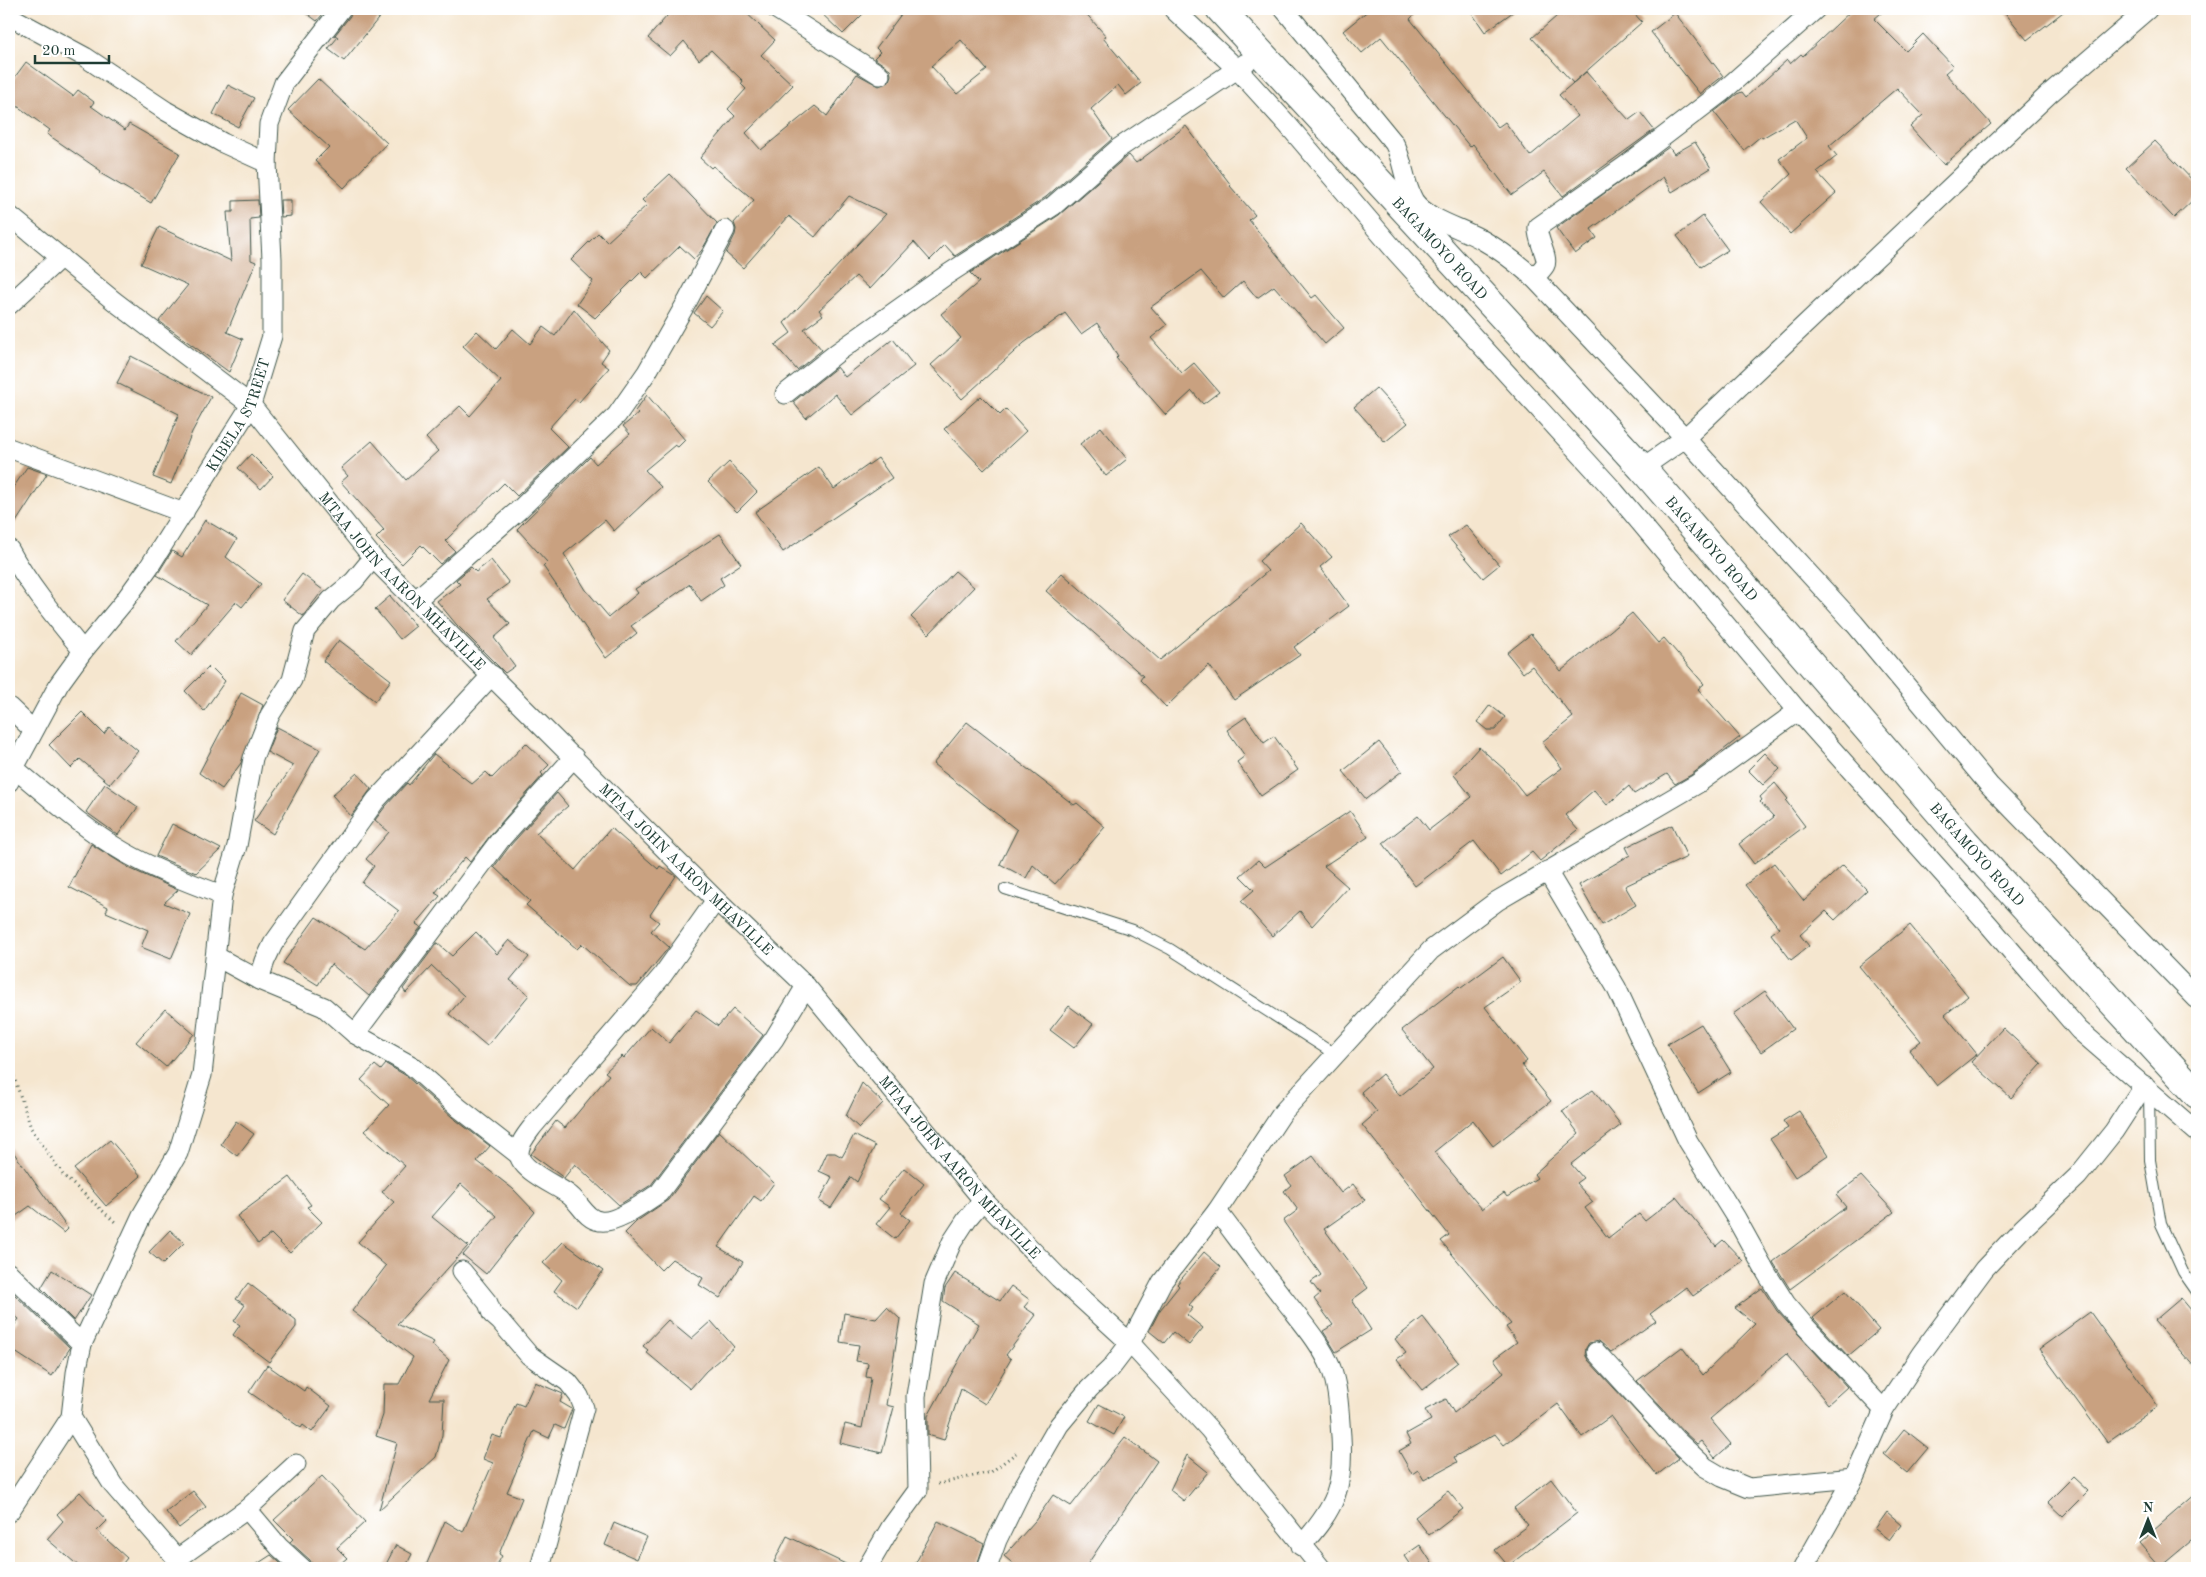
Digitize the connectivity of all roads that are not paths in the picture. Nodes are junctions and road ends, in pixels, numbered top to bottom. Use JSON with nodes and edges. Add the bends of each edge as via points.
{"nodes":[{"id":1,"x":341,"y":9,"type":"edge"},
{"id":2,"x":776,"y":9,"type":"edge"},
{"id":3,"x":1173,"y":9,"type":"edge"},
{"id":4,"x":1220,"y":9,"type":"edge"},
{"id":5,"x":1284,"y":9,"type":"edge"},
{"id":6,"x":1816,"y":9,"type":"edge"},
{"id":7,"x":2148,"y":9,"type":"edge"},
{"id":8,"x":9,"y":16,"type":"edge"},
{"id":9,"x":1260,"y":54,"type":"junction"},
{"id":10,"x":1237,"y":69,"type":"junction"},
{"id":11,"x":880,"y":74,"type":"dead end"},
{"id":12,"x":267,"y":163,"type":"junction"},
{"id":13,"x":1409,"y":206,"type":"junction"},
{"id":14,"x":9,"y":215,"type":"edge"},
{"id":15,"x":725,"y":230,"type":"dead end"},
{"id":16,"x":61,"y":257,"type":"junction"},
{"id":17,"x":1534,"y":278,"type":"junction"},
{"id":18,"x":9,"y":305,"type":"edge"},
{"id":19,"x":785,"y":394,"type":"dead end"},
{"id":20,"x":251,"y":405,"type":"junction"},
{"id":21,"x":1685,"y":438,"type":"junction"},
{"id":22,"x":9,"y":448,"type":"edge"},
{"id":23,"x":1642,"y":468,"type":"junction"},
{"id":24,"x":184,"y":512,"type":"junction"},
{"id":25,"x":9,"y":549,"type":"edge"},
{"id":26,"x":373,"y":558,"type":"junction"},
{"id":27,"x":416,"y":600,"type":"junction"},
{"id":28,"x":83,"y":651,"type":"junction"},
{"id":29,"x":492,"y":675,"type":"junction"},
{"id":30,"x":9,"y":707,"type":"edge"},
{"id":31,"x":1798,"y":711,"type":"junction"},
{"id":32,"x":34,"y":730,"type":"junction"},
{"id":33,"x":574,"y":757,"type":"junction"},
{"id":34,"x":11,"y":775,"type":"edge"},
{"id":35,"x":1547,"y":871,"type":"junction"},
{"id":36,"x":1005,"y":889,"type":"dead end"},
{"id":37,"x":222,"y":896,"type":"junction"},
{"id":38,"x":716,"y":900,"type":"junction"},
{"id":39,"x":217,"y":957,"type":"junction"},
{"id":40,"x":259,"y":980,"type":"junction"},
{"id":41,"x":806,"y":986,"type":"junction"},
{"id":42,"x":2197,"y":999,"type":"edge"},
{"id":43,"x":355,"y":1034,"type":"junction"},
{"id":44,"x":1336,"y":1054,"type":"junction"},
{"id":45,"x":2146,"y":1087,"type":"junction"},
{"id":46,"x":2197,"y":1094,"type":"edge"},
{"id":47,"x":2197,"y":1132,"type":"edge"},
{"id":48,"x":519,"y":1154,"type":"junction"},
{"id":49,"x":983,"y":1200,"type":"junction"},
{"id":50,"x":1217,"y":1211,"type":"junction"},
{"id":51,"x":462,"y":1271,"type":"dead end"},
{"id":52,"x":9,"y":1273,"type":"edge"},
{"id":53,"x":2197,"y":1292,"type":"edge"},
{"id":54,"x":1130,"y":1343,"type":"junction"},
{"id":55,"x":82,"y":1344,"type":"junction"},
{"id":56,"x":1596,"y":1352,"type":"dead end"},
{"id":57,"x":1884,"y":1410,"type":"junction"},
{"id":58,"x":72,"y":1417,"type":"junction"},
{"id":59,"x":296,"y":1464,"type":"dead end"},
{"id":60,"x":1854,"y":1478,"type":"junction"},
{"id":61,"x":247,"y":1509,"type":"junction"},
{"id":62,"x":9,"y":1512,"type":"edge"},
{"id":63,"x":1301,"y":1546,"type":"junction"},
{"id":64,"x":178,"y":1564,"type":"edge"},
{"id":65,"x":302,"y":1568,"type":"edge"},
{"id":66,"x":540,"y":1568,"type":"edge"},
{"id":67,"x":867,"y":1568,"type":"edge"},
{"id":68,"x":987,"y":1568,"type":"edge"},
{"id":69,"x":1321,"y":1568,"type":"edge"},
{"id":70,"x":1803,"y":1568,"type":"edge"}],
"edges":[{"from":1,"to":12,"type":"street","name":"KIBELA STREET","via":[[284,83],[269,124]]},
{"from":2,"to":11,"type":"street"},
{"from":3,"to":10,"type":"street"},
{"from":4,"to":9,"type":"highway","name":"BAGAMOYO ROAD"},
{"from":5,"to":13,"type":"street","via":[[1394,142],[1401,156],[1409,190]]},
{"from":6,"to":17,"type":"street","via":[[1722,92],[1538,227],[1537,234],[1546,260]]},
{"from":7,"to":21,"type":"street","via":[[2049,94]]},
{"from":8,"to":12,"type":"street","via":[[85,57],[166,111]]},
{"from":9,"to":10,"type":"street"},
{"from":9,"to":13,"type":"highway","name":"BAGAMOYO ROAD"},
{"from":10,"to":19,"type":"street","via":[[1119,148],[1053,206],[945,276]]},
{"from":10,"to":31,"type":"street","via":[[1397,253],[1614,492]]},
{"from":12,"to":20,"type":"street","name":"KIBELA STREET","via":[[272,336]]},
{"from":13,"to":17,"type":"street","via":[[1484,240]]},
{"from":13,"to":23,"type":"highway","name":"BAGAMOYO ROAD"},
{"from":14,"to":16,"type":"street","name":"MTAA JOHN AARON MHAVILLE"},
{"from":15,"to":27,"type":"street","via":[[647,372],[617,414],[520,509]]},
{"from":16,"to":18,"type":"street"},
{"from":16,"to":20,"type":"street","name":"MTAA JOHN AARON MHAVILLE"},
{"from":17,"to":21,"type":"street"},
{"from":20,"to":24,"type":"street","name":"KIBELA STREET"},
{"from":20,"to":26,"type":"street","name":"MTAA JOHN AARON MHAVILLE"},
{"from":21,"to":23,"type":"street"},
{"from":21,"to":42,"type":"street","via":[[1854,623],[1989,785]]},
{"from":22,"to":24,"type":"street"},
{"from":23,"to":46,"type":"highway","name":"BAGAMOYO ROAD","via":[[1965,842]]},
{"from":24,"to":28,"type":"street","name":"KIBELA STREET","via":[[123,603]]},
{"from":25,"to":28,"type":"street","via":[[19,568]]},
{"from":26,"to":27,"type":"street","name":"MTAA JOHN AARON MHAVILLE"},
{"from":26,"to":37,"type":"street","via":[[354,581],[331,600],[306,631],[292,680],[270,715],[253,758],[237,846]]},
{"from":27,"to":29,"type":"street","name":"MTAA JOHN AARON MHAVILLE"},
{"from":28,"to":32,"type":"street","name":"KIBELA STREET","via":[[59,684]]},
{"from":29,"to":33,"type":"street","name":"MTAA JOHN AARON MHAVILLE"},
{"from":29,"to":40,"type":"street","via":[[376,800],[273,944]]},
{"from":30,"to":32,"type":"street"},
{"from":31,"to":35,"type":"street","via":[[1697,784]]},
{"from":31,"to":45,"type":"street","via":[[2079,1030]]},
{"from":32,"to":34,"type":"street","name":"KIBELA STREET"},
{"from":33,"to":38,"type":"street","name":"MTAA JOHN AARON MHAVILLE"},
{"from":33,"to":43,"type":"street","via":[[500,840]]},
{"from":34,"to":37,"type":"street","via":[[124,852]]},
{"from":35,"to":44,"type":"street","via":[[1498,901],[1431,950]]},
{"from":35,"to":57,"type":"street","via":[[1616,987],[1688,1141],[1767,1274],[1804,1325]]},
{"from":36,"to":44,"type":"lane","via":[[1133,930],[1170,949]]},
{"from":37,"to":39,"type":"street"},
{"from":38,"to":41,"type":"street","name":"MTAA JOHN AARON MHAVILLE"},
{"from":38,"to":48,"type":"street","via":[[662,976],[533,1126],[521,1143]]},
{"from":39,"to":40,"type":"street"},
{"from":39,"to":55,"type":"street","via":[[202,1075],[178,1153],[132,1236]]},
{"from":40,"to":43,"type":"street","via":[[324,1007]]},
{"from":41,"to":48,"type":"street","via":[[774,1039],[659,1193],[634,1210],[607,1221],[590,1218],[568,1194],[525,1167]]},
{"from":41,"to":49,"type":"street","name":"MTAA JOHN AARON MHAVILLE"},
{"from":43,"to":48,"type":"street","via":[[412,1066],[459,1108]]},
{"from":44,"to":50,"type":"street","via":[[1283,1112]]},
{"from":45,"to":47,"type":"street"},
{"from":45,"to":53,"type":"lane","via":[[2150,1160],[2161,1224],[2183,1272]]},
{"from":45,"to":57,"type":"street","via":[[2078,1176],[1984,1269]]},
{"from":49,"to":54,"type":"street","name":"MTAA JOHN AARON MHAVILLE","via":[[1059,1278]]},
{"from":49,"to":67,"type":"street","via":[[952,1242],[934,1284],[916,1396],[918,1490]]},
{"from":50,"to":54,"type":"street","via":[[1162,1282]]},
{"from":50,"to":63,"type":"street","via":[[1309,1332],[1330,1367],[1338,1396],[1341,1479],[1334,1502]]},
{"from":51,"to":66,"type":"street","via":[[488,1303],[492,1314],[529,1355],[568,1382],[580,1396],[584,1408]]},
{"from":52,"to":55,"type":"street"},
{"from":54,"to":63,"type":"street","name":"MTAA JOHN AARON MHAVILLE","via":[[1209,1429]]},
{"from":54,"to":68,"type":"street","via":[[1059,1425],[1021,1490]]},
{"from":55,"to":58,"type":"street"},
{"from":56,"to":60,"type":"street","via":[[1675,1439],[1705,1468],[1722,1477],[1749,1488]]},
{"from":57,"to":60,"type":"street"},
{"from":58,"to":62,"type":"street"},
{"from":58,"to":64,"type":"street","via":[[113,1485]]},
{"from":59,"to":61,"type":"street"},
{"from":60,"to":70,"type":"street"},
{"from":61,"to":64,"type":"street"},
{"from":61,"to":65,"type":"street","via":[[279,1547]]},
{"from":63,"to":69,"type":"street","name":"MTAA JOHN AARON MHAVILLE"}]}
